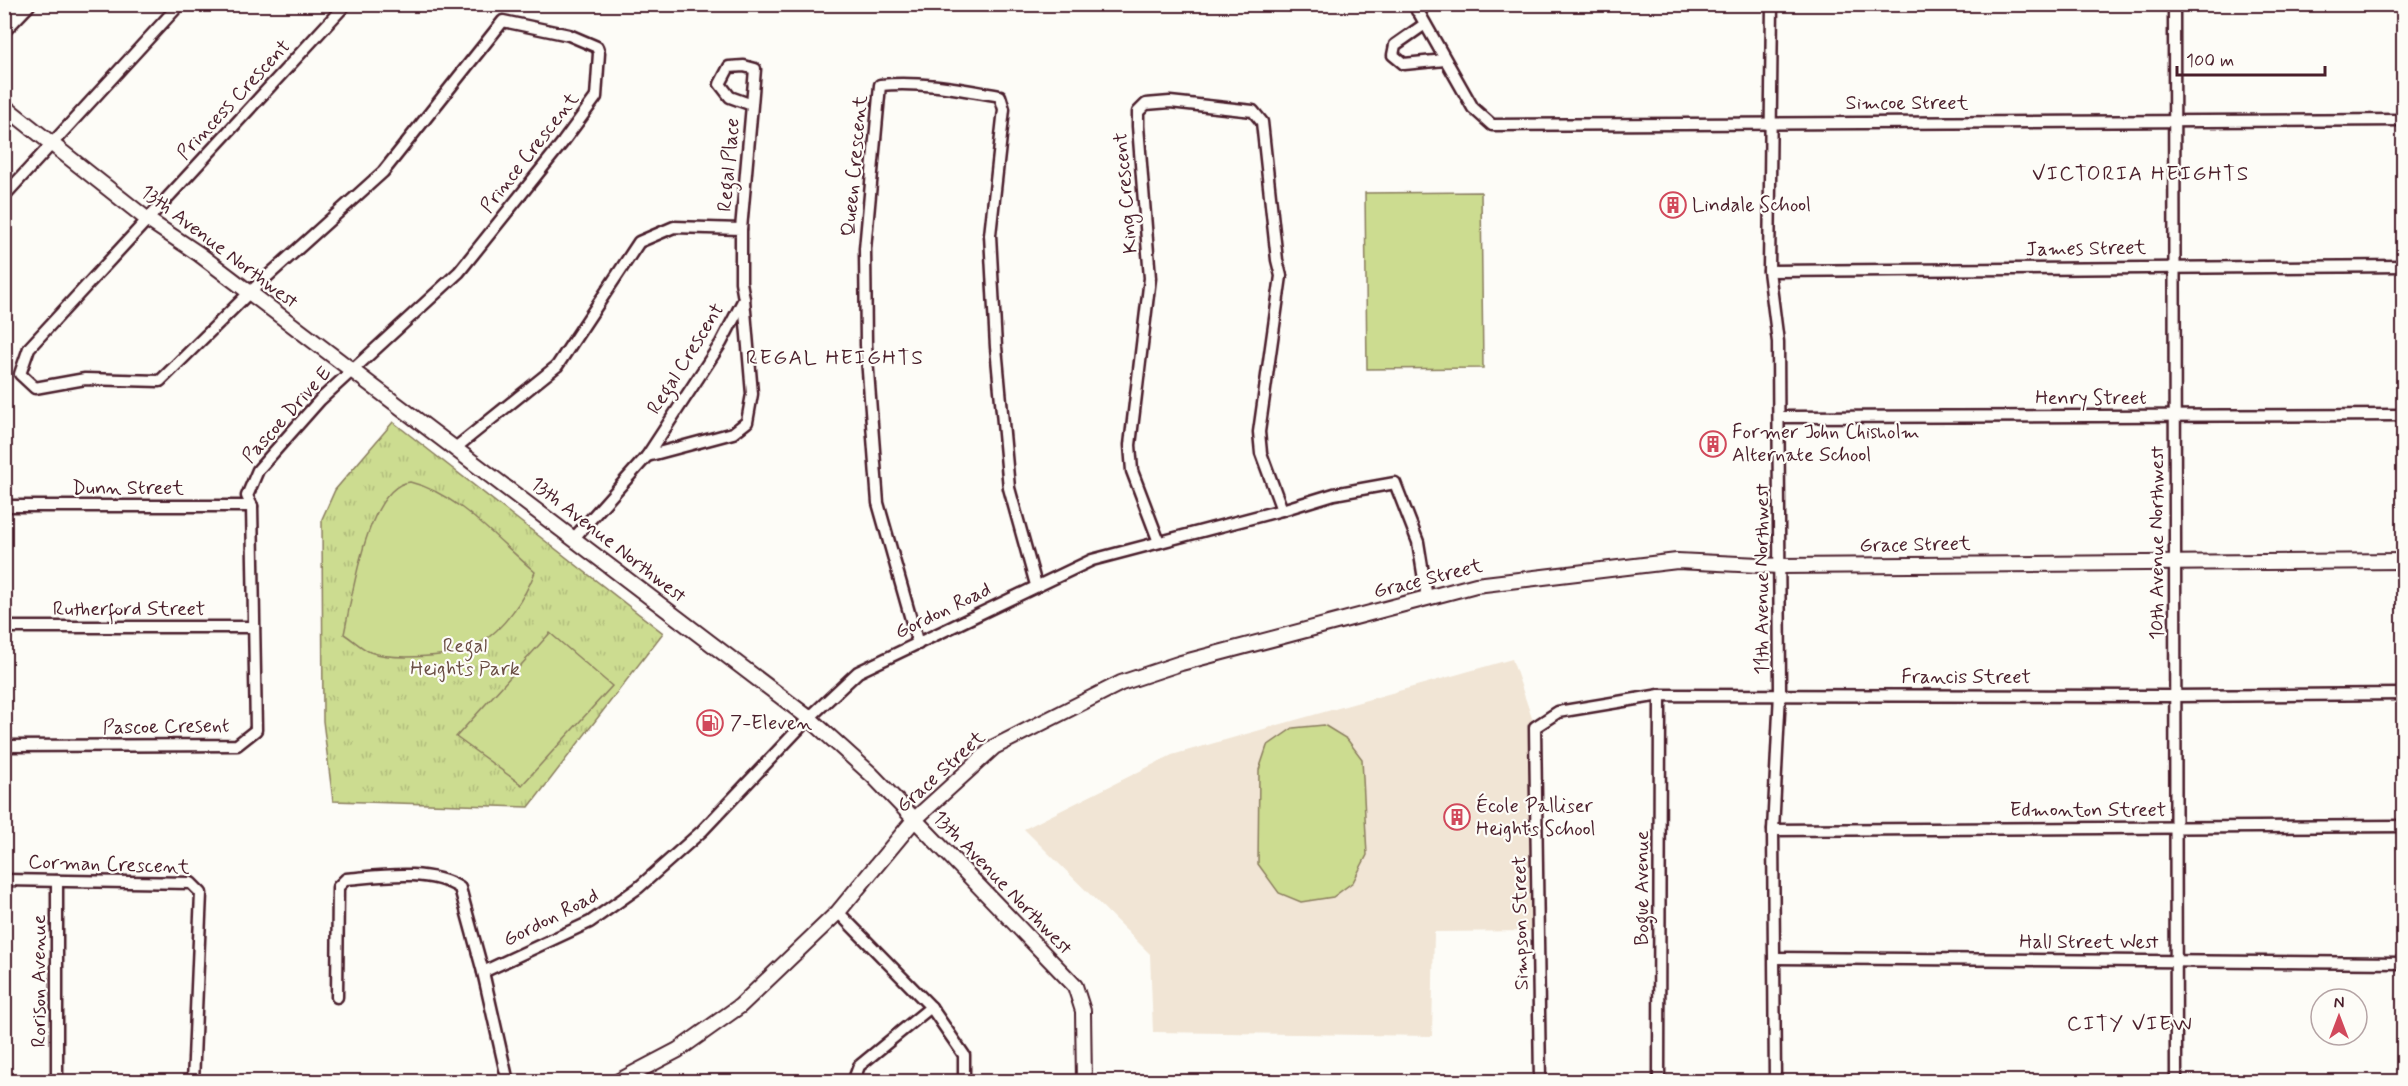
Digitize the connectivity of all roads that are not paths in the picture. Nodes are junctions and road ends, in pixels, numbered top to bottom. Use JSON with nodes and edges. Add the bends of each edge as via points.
{"nodes":[{"id":1,"x":27,"y":4,"type":"edge"},
{"id":2,"x":180,"y":4,"type":"edge"},
{"id":3,"x":346,"y":4,"type":"edge"},
{"id":4,"x":1428,"y":4,"type":"edge"},
{"id":5,"x":1772,"y":4,"type":"edge"},
{"id":6,"x":2174,"y":4,"type":"edge"},
{"id":7,"x":1415,"y":8,"type":"edge"},
{"id":8,"x":1425,"y":24,"type":"junction"},
{"id":9,"x":4,"y":28,"type":"edge"},
{"id":10,"x":1445,"y":60,"type":"junction"},
{"id":11,"x":752,"y":105,"type":"dead end"},
{"id":12,"x":4,"y":106,"type":"edge"},
{"id":13,"x":2173,"y":120,"type":"junction"},
{"id":14,"x":2403,"y":120,"type":"edge"},
{"id":15,"x":1771,"y":122,"type":"junction"},
{"id":16,"x":51,"y":144,"type":"junction"},
{"id":17,"x":4,"y":196,"type":"edge"},
{"id":18,"x":148,"y":220,"type":"junction"},
{"id":19,"x":741,"y":229,"type":"junction"},
{"id":20,"x":2403,"y":266,"type":"edge"},
{"id":21,"x":2174,"y":267,"type":"junction"},
{"id":22,"x":1769,"y":271,"type":"junction"},
{"id":23,"x":249,"y":292,"type":"junction"},
{"id":24,"x":744,"y":299,"type":"junction"},
{"id":25,"x":352,"y":371,"type":"junction"},
{"id":26,"x":2403,"y":415,"type":"edge"},
{"id":27,"x":2175,"y":416,"type":"junction"},
{"id":28,"x":1779,"y":417,"type":"junction"},
{"id":29,"x":454,"y":449,"type":"junction"},
{"id":30,"x":647,"y":456,"type":"junction"},
{"id":31,"x":4,"y":506,"type":"edge"},
{"id":32,"x":252,"y":506,"type":"junction"},
{"id":33,"x":1282,"y":510,"type":"junction"},
{"id":34,"x":574,"y":538,"type":"junction"},
{"id":35,"x":1159,"y":542,"type":"junction"},
{"id":36,"x":2176,"y":561,"type":"junction"},
{"id":37,"x":2403,"y":561,"type":"edge"},
{"id":38,"x":1780,"y":566,"type":"junction"},
{"id":39,"x":1036,"y":585,"type":"junction"},
{"id":40,"x":1427,"y":598,"type":"junction"},
{"id":41,"x":4,"y":627,"type":"edge"},
{"id":42,"x":254,"y":627,"type":"junction"},
{"id":43,"x":918,"y":644,"type":"junction"},
{"id":44,"x":1780,"y":693,"type":"junction"},
{"id":45,"x":2403,"y":694,"type":"edge"},
{"id":46,"x":1660,"y":695,"type":"junction"},
{"id":47,"x":2174,"y":696,"type":"junction"},
{"id":48,"x":809,"y":718,"type":"junction"},
{"id":49,"x":1535,"y":727,"type":"joint"},
{"id":50,"x":4,"y":746,"type":"edge"},
{"id":51,"x":914,"y":820,"type":"junction"},
{"id":52,"x":2403,"y":826,"type":"edge"},
{"id":53,"x":2174,"y":828,"type":"junction"},
{"id":54,"x":1773,"y":831,"type":"junction"},
{"id":55,"x":4,"y":880,"type":"edge"},
{"id":56,"x":57,"y":881,"type":"junction"},
{"id":57,"x":838,"y":912,"type":"junction"},
{"id":58,"x":1775,"y":958,"type":"junction"},
{"id":59,"x":2176,"y":961,"type":"junction"},
{"id":60,"x":2403,"y":963,"type":"edge"},
{"id":61,"x":483,"y":972,"type":"junction"},
{"id":62,"x":337,"y":997,"type":"dead end"},
{"id":63,"x":931,"y":1007,"type":"junction"},
{"id":64,"x":57,"y":1082,"type":"edge"},
{"id":65,"x":193,"y":1082,"type":"edge"},
{"id":66,"x":508,"y":1082,"type":"edge"},
{"id":67,"x":617,"y":1082,"type":"edge"},
{"id":68,"x":853,"y":1082,"type":"edge"},
{"id":69,"x":964,"y":1082,"type":"edge"},
{"id":70,"x":1084,"y":1082,"type":"edge"},
{"id":71,"x":1540,"y":1082,"type":"edge"},
{"id":72,"x":1659,"y":1082,"type":"edge"},
{"id":73,"x":1775,"y":1082,"type":"edge"},
{"id":74,"x":2176,"y":1082,"type":"edge"}],
"edges":[{"from":1,"to":9,"type":"main road"},
{"from":2,"to":16,"type":"street"},
{"from":3,"to":18,"type":"street","name":"Princess Crescent"},
{"from":4,"to":7,"type":"street"},
{"from":5,"to":15,"type":"street","name":"11th Avenue Northwest"},
{"from":6,"to":13,"type":"street","name":"10th Avenue Northwest"},
{"from":7,"to":8,"type":"street","name":"Simcoe Street"},
{"from":8,"to":10,"type":"street","name":"Simcoe Street"},
{"from":8,"to":10,"type":"street","via":[[1395,45],[1393,55],[1404,64]]},
{"from":10,"to":15,"type":"street","name":"Simcoe Street","via":[[1473,108],[1492,125]]},
{"from":11,"to":19,"type":"street","name":"Regal Place"},
{"from":12,"to":16,"type":"street","name":"13th Avenue Northwest"},
{"from":13,"to":14,"type":"street","name":"Simcoe Street"},
{"from":13,"to":15,"type":"street","name":"Simcoe Street"},
{"from":13,"to":21,"type":"street","name":"10th Avenue Northwest"},
{"from":15,"to":22,"type":"street","name":"11th Avenue Northwest"},
{"from":16,"to":17,"type":"street"},
{"from":16,"to":18,"type":"street","name":"13th Avenue Northwest"},
{"from":18,"to":23,"type":"street","name":"13th Avenue Northwest"},
{"from":18,"to":23,"type":"street","name":"Princess Crescent","via":[[29,348],[20,374],[34,388],[85,379],[160,381]]},
{"from":19,"to":24,"type":"street","name":"Regal Crescent"},
{"from":19,"to":29,"type":"street","via":[[674,227],[639,242],[557,366]]},
{"from":20,"to":21,"type":"street","name":"James Street"},
{"from":21,"to":22,"type":"street","name":"James Street"},
{"from":21,"to":27,"type":"street","name":"10th Avenue Northwest"},
{"from":22,"to":28,"type":"street","name":"11th Avenue Northwest","via":[[1778,342]]},
{"from":23,"to":25,"type":"street","name":"13th Avenue Northwest"},
{"from":23,"to":25,"type":"street","name":"Prince Crescent","via":[[383,172],[503,21],[569,35],[597,47],[596,97],[563,142],[459,272]]},
{"from":24,"to":30,"type":"street","name":"Regal Crescent","via":[[721,343]]},
{"from":24,"to":30,"type":"street","via":[[752,394],[747,422],[733,433]]},
{"from":25,"to":29,"type":"street","name":"13th Avenue Northwest"},
{"from":25,"to":32,"type":"street","name":"Pascoe Drive E","via":[[320,400],[258,470],[247,496]]},
{"from":26,"to":27,"type":"street","name":"Henry Street"},
{"from":27,"to":28,"type":"street","name":"Henry Street"},
{"from":27,"to":36,"type":"street","name":"10th Avenue Northwest"},
{"from":28,"to":38,"type":"street","name":"11th Avenue Northwest"},
{"from":29,"to":34,"type":"street","name":"13th Avenue Northwest"},
{"from":30,"to":34,"type":"street","name":"Regal Crescent"},
{"from":31,"to":32,"type":"street","name":"Dunn Street"},
{"from":32,"to":42,"type":"street","name":"Pascoe Drive E"},
{"from":33,"to":35,"type":"street","name":"Gordon Road"},
{"from":33,"to":35,"type":"street","name":"King Crescent","via":[[1259,444],[1281,276],[1276,260],[1262,122],[1253,111],[1170,102],[1146,104],[1138,112],[1138,126],[1150,278],[1130,445],[1132,471]]},
{"from":33,"to":40,"type":"street","name":"Gordon Road","via":[[1334,494],[1395,483],[1418,542]]},
{"from":34,"to":48,"type":"street","name":"13th Avenue Northwest"},
{"from":35,"to":39,"type":"street","name":"Gordon Road","via":[[1092,560]]},
{"from":36,"to":37,"type":"street","name":"Grace Street"},
{"from":36,"to":38,"type":"street","name":"Grace Street"},
{"from":36,"to":47,"type":"street","name":"10th Avenue Northwest"},
{"from":38,"to":40,"type":"street","name":"Grace Street","via":[[1677,561],[1476,585]]},
{"from":38,"to":44,"type":"street","name":"11th Avenue Northwest"},
{"from":39,"to":43,"type":"street","name":"Gordon Road"},
{"from":39,"to":43,"type":"street","name":"Queen Crescent","via":[[1009,488],[996,358],[990,235],[1004,109],[1000,96],[941,85],[880,86],[865,249],[867,356],[878,503]]},
{"from":40,"to":51,"type":"street","name":"Grace Street","via":[[1120,683],[994,747]]},
{"from":41,"to":42,"type":"street","name":"Rutherford Street"},
{"from":42,"to":50,"type":"street","name":"Pascoe Cresent","via":[[256,730],[237,745]]},
{"from":43,"to":48,"type":"street","name":"Gordon Road","via":[[858,672]]},
{"from":44,"to":46,"type":"street","name":"Francis Street"},
{"from":44,"to":47,"type":"street","name":"Francis Street"},
{"from":44,"to":54,"type":"street","name":"11th Avenue Northwest"},
{"from":45,"to":47,"type":"street","name":"Francis Street"},
{"from":46,"to":49,"type":"street","name":"Francis Street","via":[[1558,712]]},
{"from":46,"to":72,"type":"street","name":"Bogue Avenue"},
{"from":47,"to":53,"type":"street","name":"10th Avenue Northwest"},
{"from":48,"to":51,"type":"street","name":"13th Avenue Northwest","via":[[872,775]]},
{"from":48,"to":61,"type":"street","name":"Gordon Road","via":[[702,831],[639,888],[590,922]]},
{"from":49,"to":71,"type":"street","name":"Simpson Street"},
{"from":51,"to":57,"type":"street","name":"Grace Street"},
{"from":51,"to":70,"type":"street","name":"13th Avenue Northwest","via":[[1075,986],[1083,1011]]},
{"from":52,"to":53,"type":"street","name":"Edmonton Street"},
{"from":53,"to":54,"type":"street","name":"Edmonton Street"},
{"from":53,"to":59,"type":"street","name":"10th Avenue Northwest"},
{"from":54,"to":58,"type":"street","name":"11th Avenue Northwest"},
{"from":55,"to":56,"type":"street","name":"Corman Crescent"},
{"from":56,"to":64,"type":"street","name":"Rorison Avenue"},
{"from":56,"to":65,"type":"street","name":"Corman Crescent","via":[[191,883],[201,893]]},
{"from":57,"to":63,"type":"street"},
{"from":57,"to":67,"type":"street","name":"Grace Street","via":[[741,1006],[678,1050]]},
{"from":58,"to":59,"type":"street","name":"Hall Street West"},
{"from":58,"to":73,"type":"street","name":"11th Avenue Northwest"},
{"from":59,"to":60,"type":"street","name":"Hall Street West"},
{"from":59,"to":74,"type":"street","name":"10th Avenue Northwest"},
{"from":61,"to":62,"type":"street","via":[[460,888],[447,879],[345,879],[338,887]]},
{"from":61,"to":66,"type":"street"},
{"from":63,"to":68,"type":"street","via":[[859,1066]]},
{"from":63,"to":69,"type":"street","via":[[964,1055]]}]}
